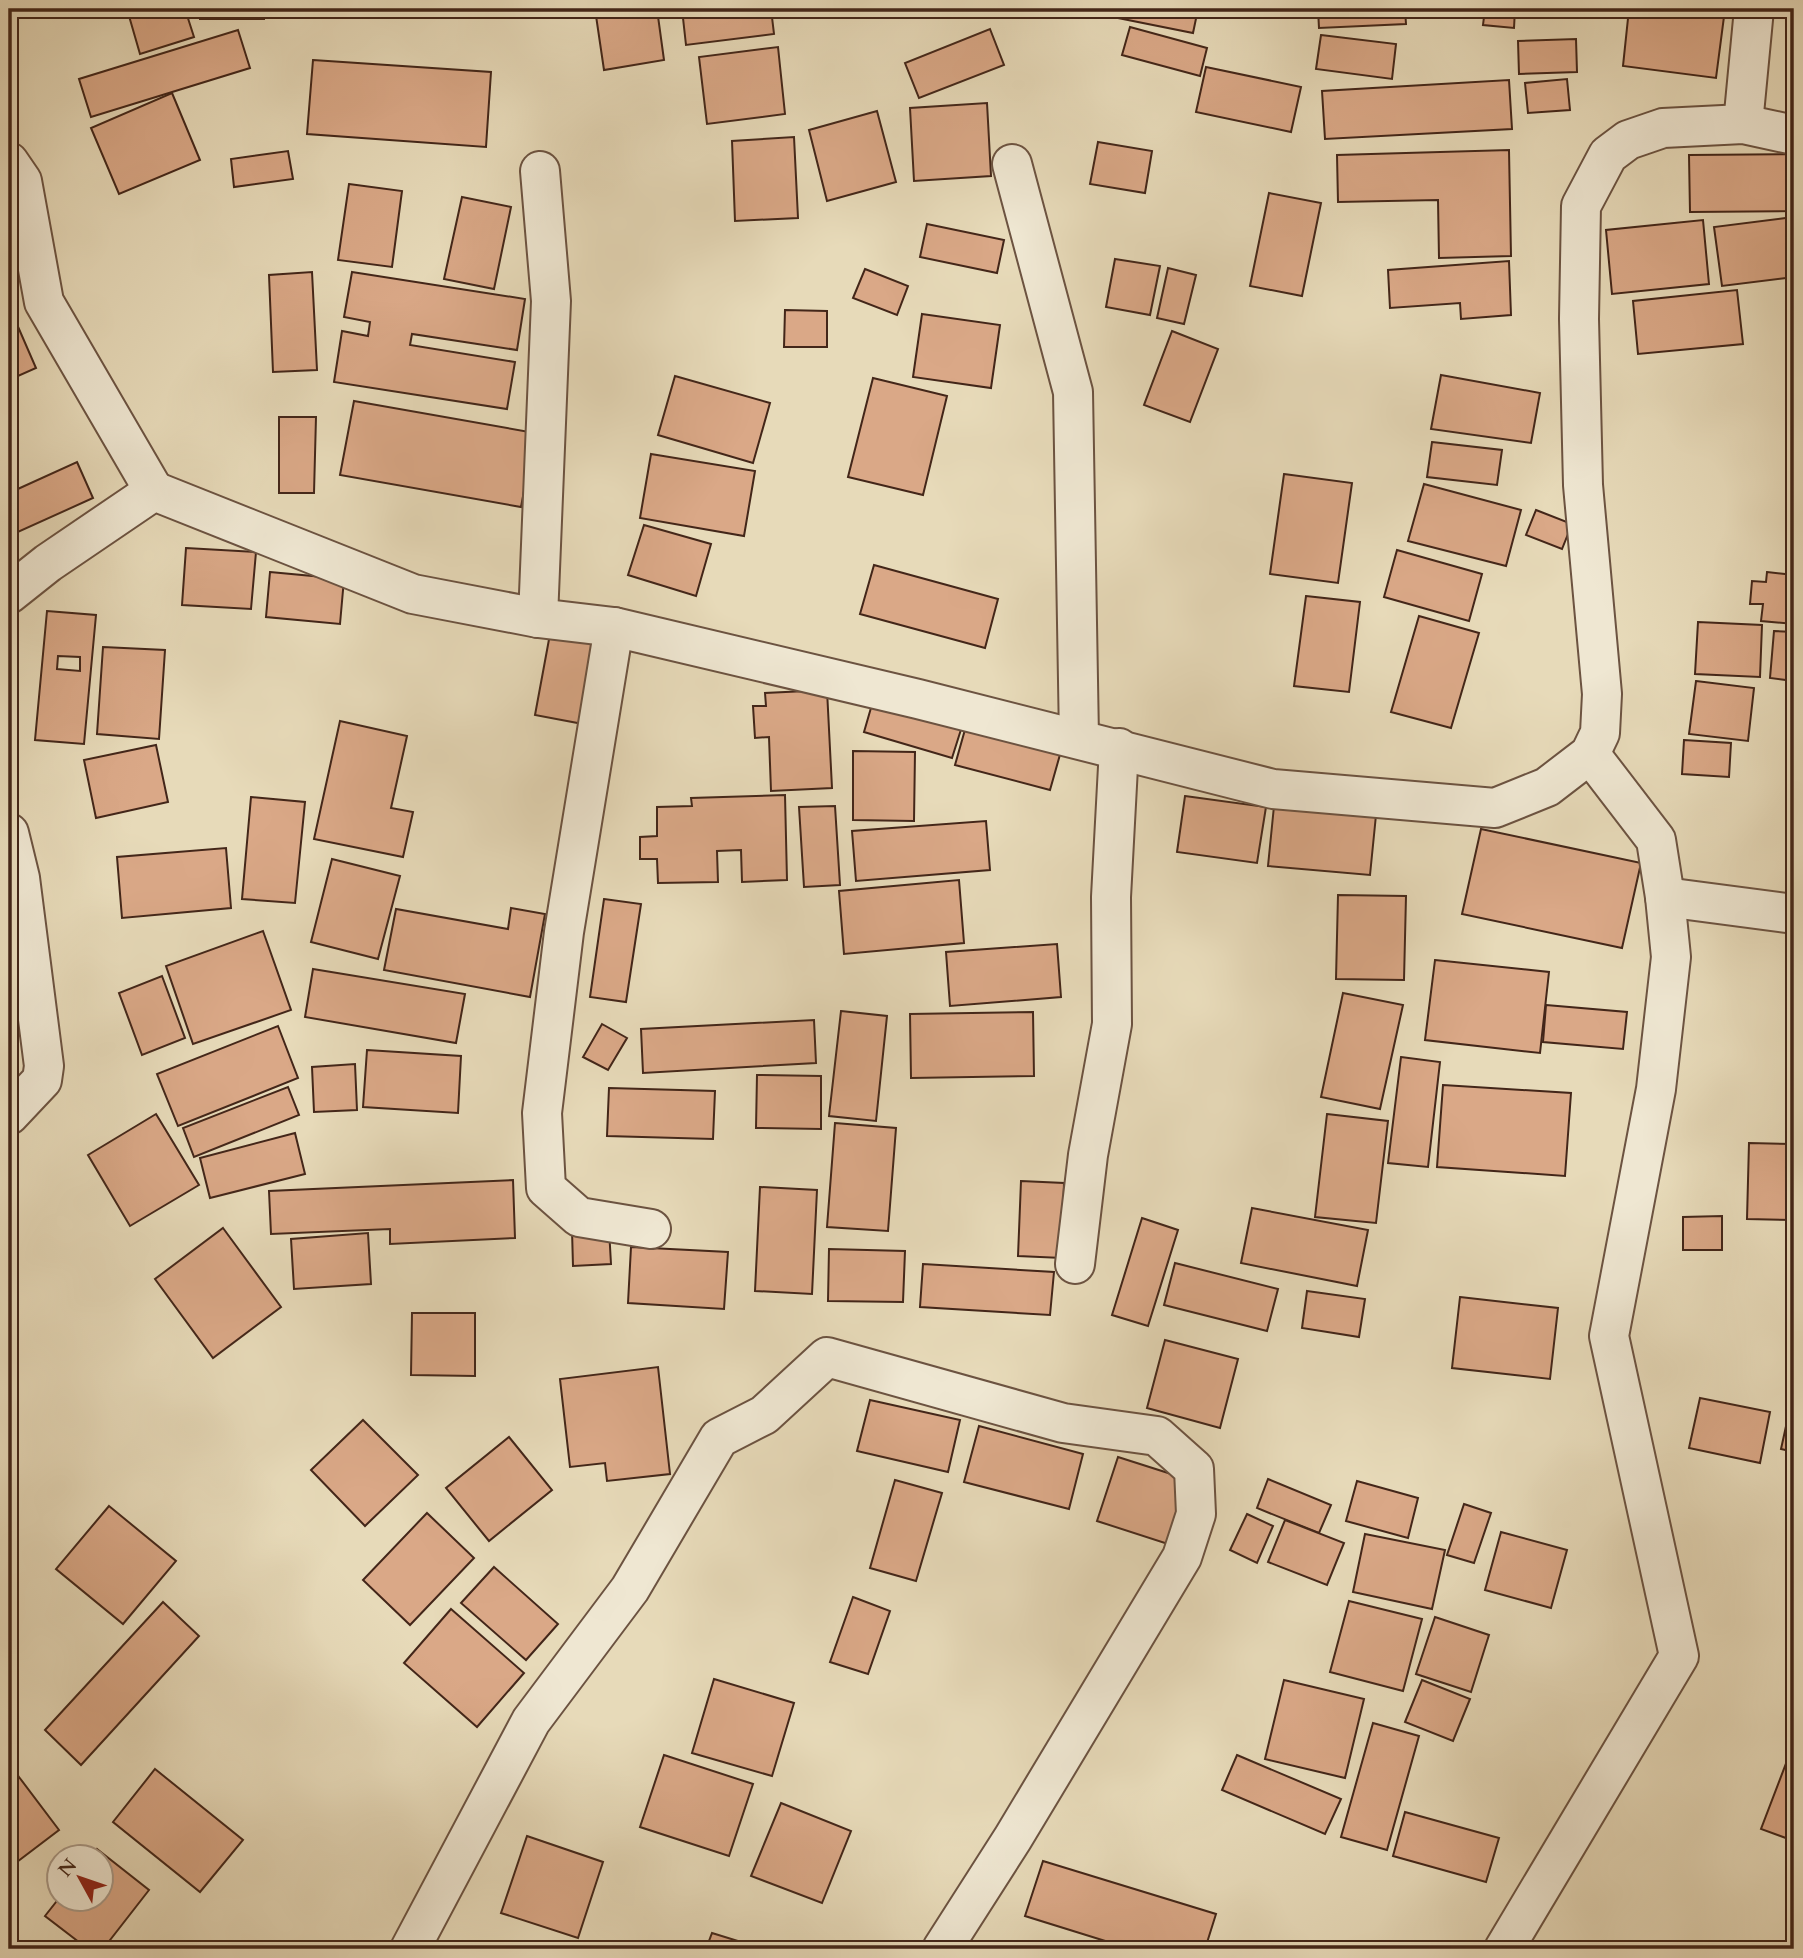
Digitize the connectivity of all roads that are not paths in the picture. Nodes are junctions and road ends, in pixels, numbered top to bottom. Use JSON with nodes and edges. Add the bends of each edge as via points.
{"nodes":[{"id":1,"x":1754,"y":9,"type":"edge"},
{"id":2,"x":1742,"y":124,"type":"junction"},
{"id":3,"x":1794,"y":135,"type":"edge"},
{"id":4,"x":9,"y":162,"type":"edge"},
{"id":5,"x":1012,"y":164,"type":"dead end"},
{"id":6,"x":540,"y":171,"type":"dead end"},
{"id":7,"x":154,"y":491,"type":"junction"},
{"id":8,"x":9,"y":594,"type":"edge"},
{"id":9,"x":538,"y":618,"type":"junction"},
{"id":10,"x":614,"y":627,"type":"junction"},
{"id":11,"x":1079,"y":738,"type":"junction"},
{"id":12,"x":1119,"y":748,"type":"junction"},
{"id":13,"x":1590,"y":754,"type":"junction"},
{"id":14,"x":9,"y":833,"type":"edge"},
{"id":15,"x":1665,"y":897,"type":"junction"},
{"id":16,"x":1794,"y":914,"type":"edge"},
{"id":17,"x":9,"y":1115,"type":"edge"},
{"id":18,"x":651,"y":1229,"type":"dead end"},
{"id":19,"x":1075,"y":1264,"type":"dead end"},
{"id":20,"x":410,"y":1949,"type":"edge"},
{"id":21,"x":942,"y":1949,"type":"edge"},
{"id":22,"x":1504,"y":1949,"type":"edge"}],
"edges":[{"from":1,"to":2,"type":"street"},
{"from":2,"to":3,"type":"street"},
{"from":2,"to":13,"type":"street","via":[[1663,128],[1628,140],[1608,155],[1581,206],[1583,485],[1601,694],[1600,733]]},
{"from":4,"to":7,"type":"street","via":[[22,181],[44,302]]},
{"from":5,"to":11,"type":"street","via":[[1073,391]]},
{"from":6,"to":9,"type":"street","via":[[551,301]]},
{"from":7,"to":8,"type":"street"},
{"from":7,"to":9,"type":"street","via":[[413,594]]},
{"from":9,"to":10,"type":"street"},
{"from":10,"to":11,"type":"street"},
{"from":10,"to":18,"type":"street","via":[[562,946],[542,1113],[546,1188],[579,1217]]},
{"from":11,"to":12,"type":"street"},
{"from":12,"to":13,"type":"street","via":[[1273,789],[1495,808],[1547,787]]},
{"from":12,"to":19,"type":"street","via":[[1111,897],[1112,1024],[1088,1155]]},
{"from":13,"to":15,"type":"street","via":[[1656,841]]},
{"from":14,"to":17,"type":"street","via":[[20,878],[44,1066],[42,1080]]},
{"from":15,"to":16,"type":"street"},
{"from":15,"to":22,"type":"street","via":[[1671,957],[1656,1089],[1609,1336],[1679,1656]]},
{"from":20,"to":21,"type":"street","via":[[531,1721],[631,1589],[719,1438],[764,1415],[827,1357],[1063,1423],[1157,1436],[1194,1469],[1196,1514],[1182,1557]]}]}
